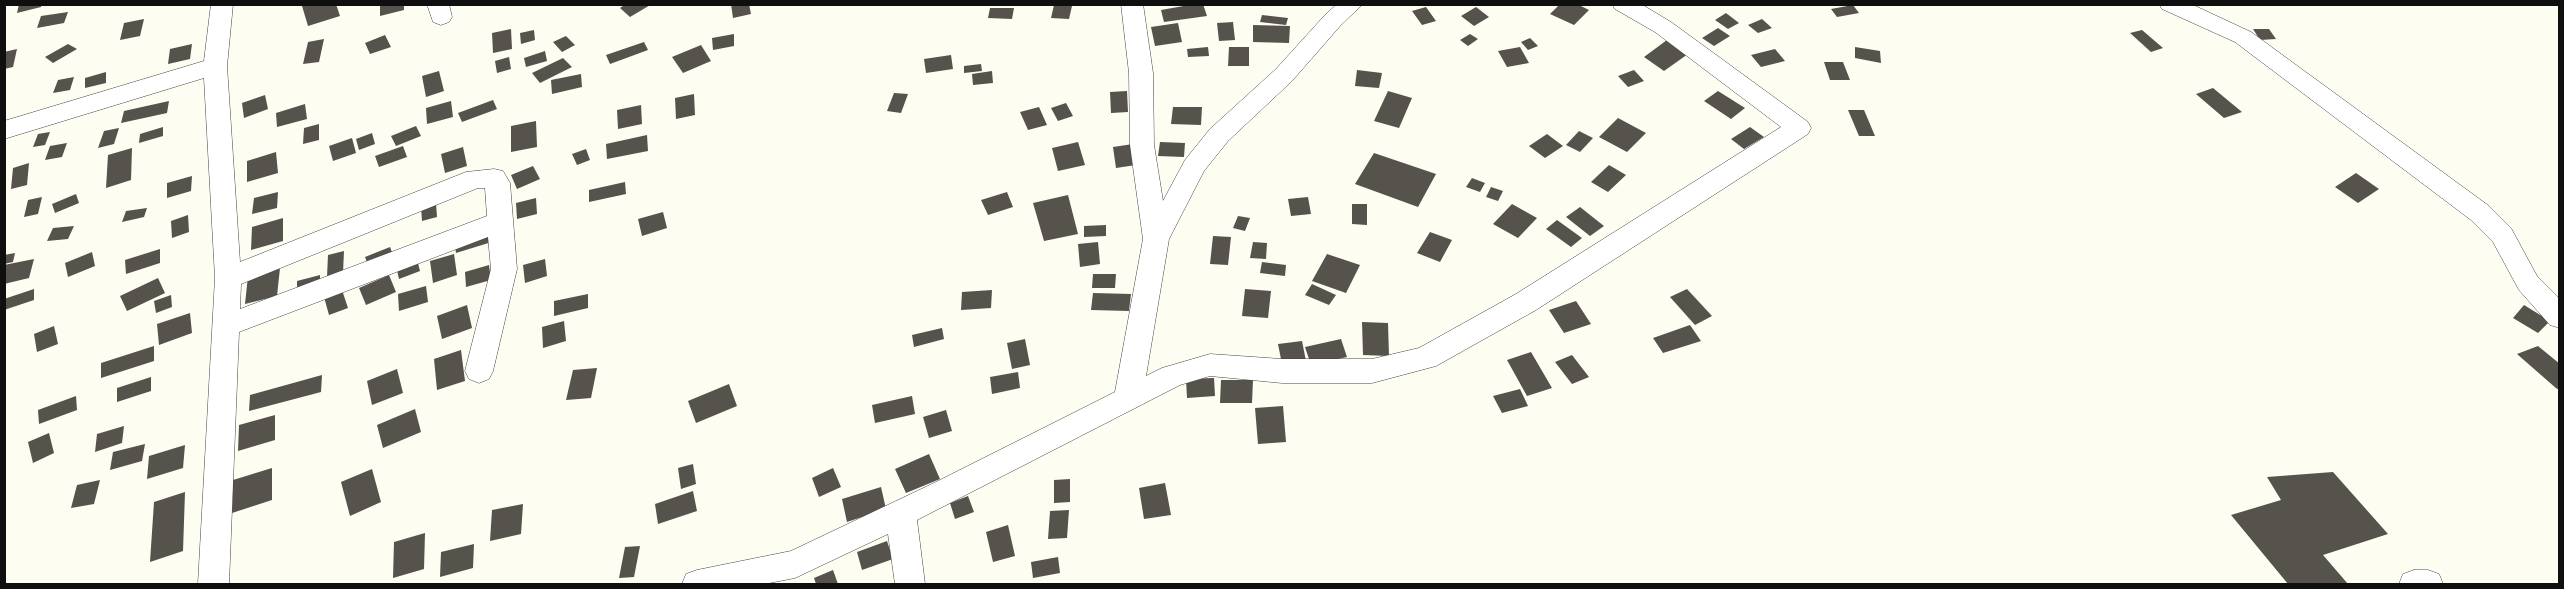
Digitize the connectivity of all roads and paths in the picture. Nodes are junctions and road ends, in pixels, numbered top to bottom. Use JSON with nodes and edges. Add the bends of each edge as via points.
{"nodes":[{"id":1,"x":222,"y":4,"type":"edge"},
{"id":2,"x":1132,"y":4,"type":"edge"},
{"id":3,"x":1352,"y":4,"type":"edge"},
{"id":4,"x":1623,"y":4,"type":"edge"},
{"id":5,"x":2170,"y":4,"type":"edge"},
{"id":6,"x":215,"y":66,"type":"junction"},
{"id":7,"x":4,"y":130,"type":"edge"},
{"id":8,"x":499,"y":222,"type":"junction"},
{"id":9,"x":1156,"y":239,"type":"junction"},
{"id":10,"x":228,"y":278,"type":"junction"},
{"id":11,"x":2559,"y":318,"type":"edge"},
{"id":12,"x":227,"y":325,"type":"junction"},
{"id":13,"x":479,"y":370,"type":"dead end"},
{"id":14,"x":1128,"y":397,"type":"junction"},
{"id":15,"x":900,"y":514,"type":"junction"},
{"id":16,"x":214,"y":585,"type":"edge"},
{"id":17,"x":697,"y":585,"type":"edge"},
{"id":18,"x":910,"y":585,"type":"edge"},
{"id":19,"x":2414,"y":585,"type":"edge"},
{"id":20,"x":2428,"y":585,"type":"edge"}],
"edges":[{"from":1,"to":6,"type":"street"},
{"from":2,"to":9,"type":"street","via":[[1141,74],[1142,146]]},
{"from":3,"to":9,"type":"street","via":[[1219,135],[1194,166]]},
{"from":4,"to":14,"type":"street","via":[[1664,27],[1798,128],[1526,302],[1426,358],[1372,371],[1282,371],[1210,365],[1172,376]]},
{"from":5,"to":11,"type":"street","via":[[2243,37],[2481,213],[2502,236],[2528,283]]},
{"from":6,"to":7,"type":"street"},
{"from":6,"to":10,"type":"street"},
{"from":8,"to":10,"type":"street","via":[[497,183],[494,178],[485,177]]},
{"from":8,"to":12,"type":"street"},
{"from":8,"to":13,"type":"street","via":[[504,269]]},
{"from":9,"to":14,"type":"street"},
{"from":10,"to":12,"type":"street"},
{"from":12,"to":16,"type":"street"},
{"from":14,"to":15,"type":"street"},
{"from":15,"to":17,"type":"street","via":[[795,564]]},
{"from":15,"to":18,"type":"street"},
{"from":19,"to":20,"type":"street"}]}
